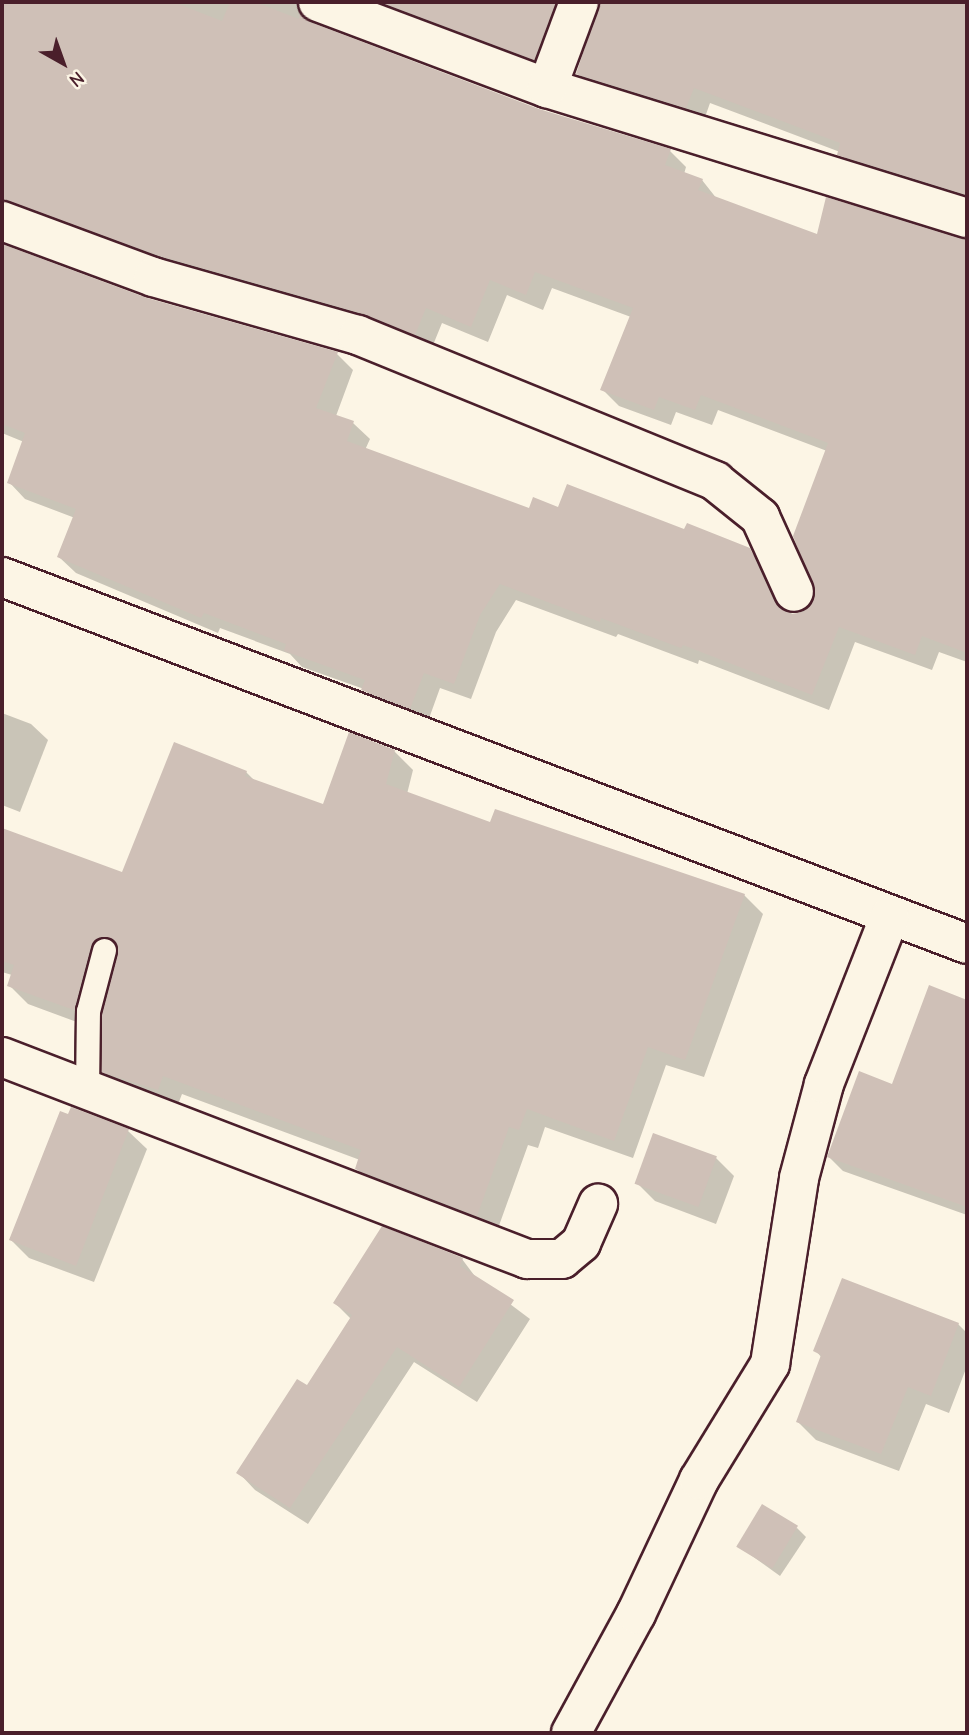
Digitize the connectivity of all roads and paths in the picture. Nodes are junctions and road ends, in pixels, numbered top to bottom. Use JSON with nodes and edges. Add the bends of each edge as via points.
{"nodes":[{"id":1,"x":318,"y":2,"type":"edge"},
{"id":2,"x":579,"y":2,"type":"edge"},
{"id":3,"x":547,"y":88,"type":"junction"},
{"id":4,"x":967,"y":218,"type":"edge"},
{"id":5,"x":2,"y":221,"type":"edge"},
{"id":6,"x":2,"y":577,"type":"edge"},
{"id":7,"x":794,"y":592,"type":"dead end"},
{"id":8,"x":890,"y":916,"type":"junction"},
{"id":9,"x":967,"y":944,"type":"edge"},
{"id":10,"x":103,"y":950,"type":"dead end"},
{"id":11,"x":2,"y":1057,"type":"edge"},
{"id":12,"x":87,"y":1091,"type":"junction"},
{"id":13,"x":598,"y":1204,"type":"dead end"},
{"id":14,"x":571,"y":1733,"type":"edge"}],
"edges":[{"from":1,"to":3,"type":"street"},
{"from":2,"to":3,"type":"street"},
{"from":3,"to":4,"type":"street"},
{"from":5,"to":7,"type":"street","via":[[153,277],[358,335],[715,481],[760,517]]},
{"from":6,"to":8,"type":"street"},
{"from":8,"to":9,"type":"street"},
{"from":8,"to":14,"type":"street","via":[[824,1084],[799,1178],[770,1364],[699,1480],[636,1614]]},
{"from":10,"to":12,"type":"lane","via":[[88,1011]]},
{"from":11,"to":12,"type":"street"},
{"from":12,"to":13,"type":"street","via":[[527,1259],[562,1259],[581,1243]]}]}
